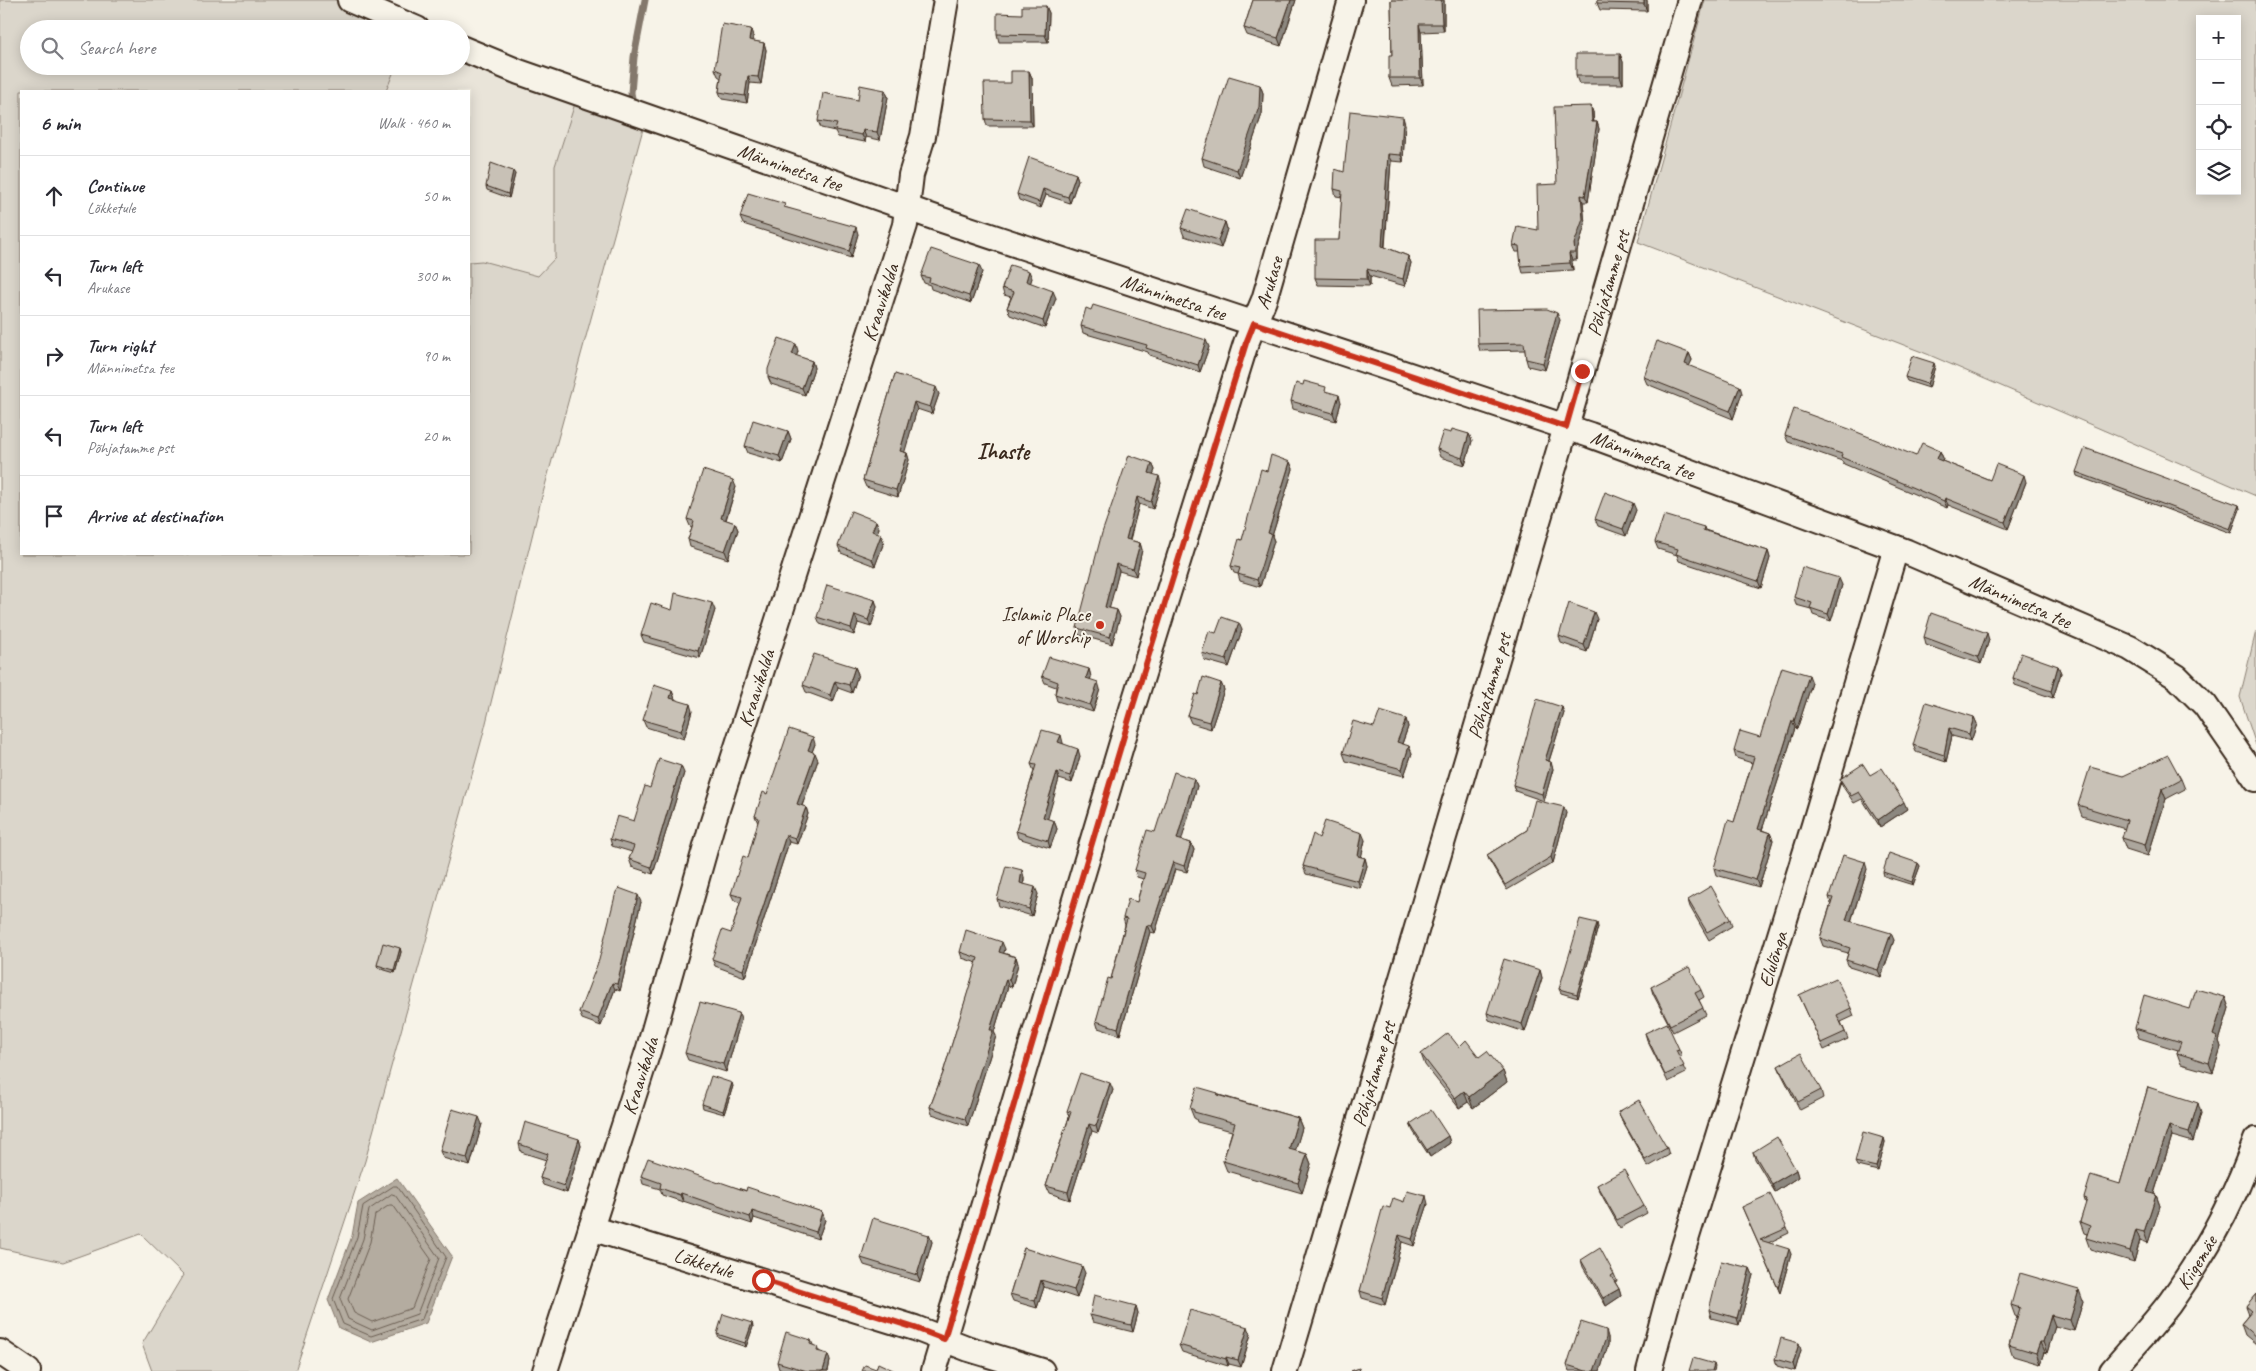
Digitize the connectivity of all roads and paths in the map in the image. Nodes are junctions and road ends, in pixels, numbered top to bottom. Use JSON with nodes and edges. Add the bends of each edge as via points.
{"nodes":[{"id":1,"x":350,"y":0,"type":"edge"},
{"id":2,"x":946,"y":0,"type":"edge"},
{"id":3,"x":1351,"y":0,"type":"edge"},
{"id":4,"x":1690,"y":0,"type":"edge"},
{"id":5,"x":396,"y":20,"type":"edge"},
{"id":6,"x":470,"y":52,"type":"edge"},
{"id":7,"x":907,"y":208,"type":"junction"},
{"id":8,"x":1254,"y":323,"type":"junction"},
{"id":9,"x":1566,"y":427,"type":"junction"},
{"id":10,"x":1896,"y":548,"type":"junction"},
{"id":11,"x":2256,"y":779,"type":"edge"},
{"id":12,"x":2256,"y":1140,"type":"edge"},
{"id":13,"x":591,"y":1228,"type":"junction"},
{"id":14,"x":944,"y":1339,"type":"junction"},
{"id":15,"x":0,"y":1352,"type":"edge"},
{"id":16,"x":2116,"y":1370,"type":"edge"},
{"id":17,"x":28,"y":1371,"type":"edge"},
{"id":18,"x":545,"y":1371,"type":"edge"},
{"id":19,"x":934,"y":1371,"type":"edge"},
{"id":20,"x":1042,"y":1371,"type":"edge"},
{"id":21,"x":1285,"y":1371,"type":"edge"},
{"id":22,"x":1649,"y":1371,"type":"edge"}],
"edges":[{"from":1,"to":5,"type":"street"},
{"from":2,"to":7,"type":"street","name":"Kraavikalda"},
{"from":3,"to":8,"type":"street","name":"Arukase","via":[[1264,300]]},
{"from":4,"to":9,"type":"street","name":"Põhjatamme pst"},
{"from":6,"to":7,"type":"street","name":"Männimetsa tee"},
{"from":7,"to":8,"type":"street","name":"Männimetsa tee"},
{"from":7,"to":13,"type":"street","name":"Kraavikalda","via":[[905,225],[711,828],[648,1048]]},
{"from":8,"to":9,"type":"street","name":"Männimetsa tee"},
{"from":8,"to":14,"type":"street","name":"Arukase","via":[[1132,709]]},
{"from":9,"to":10,"type":"street","name":"Männimetsa tee"},
{"from":9,"to":21,"type":"street","name":"Põhjatamme pst"},
{"from":10,"to":11,"type":"street","name":"Männimetsa tee","via":[[2130,648],[2177,677],[2205,705]]},
{"from":10,"to":22,"type":"street","name":"Elulõnga","via":[[1672,1285]]},
{"from":12,"to":16,"type":"street","name":"Kiigemäe","via":[[2207,1248],[2168,1305]]},
{"from":13,"to":14,"type":"street","name":"Lõkketule"},
{"from":13,"to":18,"type":"street","name":"Kraavikalda"},
{"from":14,"to":19,"type":"street","name":"Arukase"},
{"from":14,"to":20,"type":"street","name":"Lõkketule"},
{"from":15,"to":17,"type":"street"}]}
